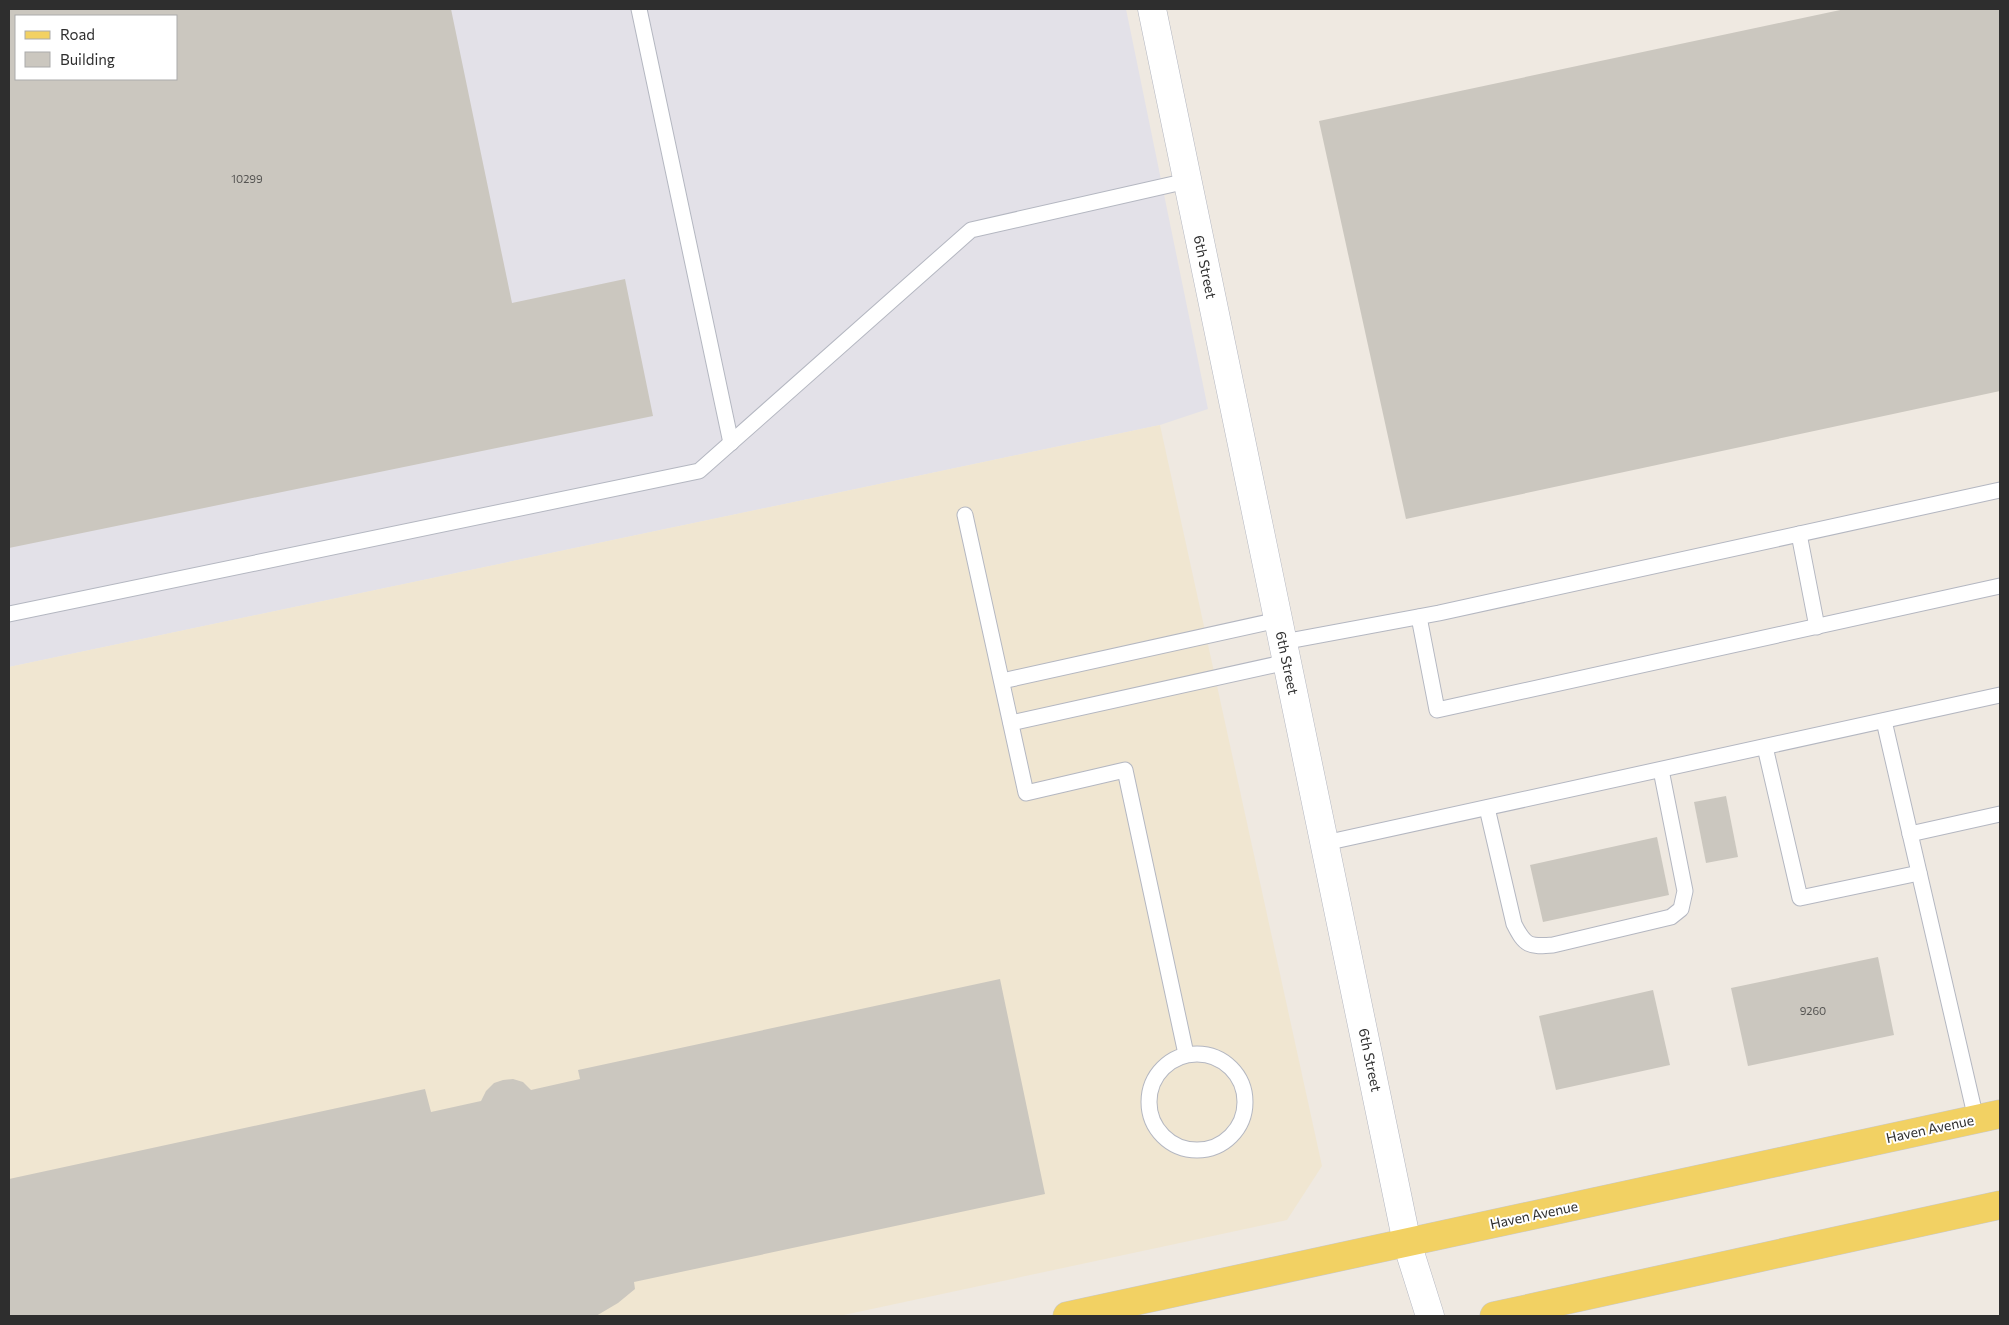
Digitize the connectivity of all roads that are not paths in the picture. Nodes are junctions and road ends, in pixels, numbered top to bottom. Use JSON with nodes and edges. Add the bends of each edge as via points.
{"nodes":[{"id":1,"x":639,"y":9,"type":"edge"},
{"id":2,"x":1153,"y":9,"type":"edge"},
{"id":3,"x":1187,"y":181,"type":"junction"},
{"id":4,"x":731,"y":443,"type":"junction"},
{"id":5,"x":2000,"y":490,"type":"edge"},
{"id":6,"x":965,"y":514,"type":"dead end"},
{"id":7,"x":1799,"y":534,"type":"junction"},
{"id":8,"x":2000,"y":586,"type":"edge"},
{"id":9,"x":9,"y":614,"type":"edge"},
{"id":10,"x":1419,"y":617,"type":"junction"},
{"id":11,"x":1817,"y":626,"type":"junction"},
{"id":12,"x":1283,"y":641,"type":"junction"},
{"id":13,"x":1002,"y":681,"type":"junction"},
{"id":14,"x":2000,"y":695,"type":"edge"},
{"id":15,"x":1884,"y":721,"type":"junction"},
{"id":16,"x":1011,"y":723,"type":"junction"},
{"id":17,"x":1765,"y":747,"type":"junction"},
{"id":18,"x":1661,"y":770,"type":"junction"},
{"id":19,"x":1487,"y":808,"type":"junction"},
{"id":20,"x":2000,"y":814,"type":"edge"},
{"id":21,"x":1910,"y":834,"type":"junction"},
{"id":22,"x":1325,"y":843,"type":"junction"},
{"id":23,"x":1919,"y":873,"type":"junction"},
{"id":24,"x":1186,"y":1054,"type":"junction"},
{"id":25,"x":1988,"y":1116,"type":"edge"},
{"id":26,"x":2000,"y":1205,"type":"edge"},
{"id":27,"x":1407,"y":1243,"type":"junction"},
{"id":28,"x":1068,"y":1316,"type":"edge"},
{"id":29,"x":1430,"y":1316,"type":"edge"},
{"id":30,"x":1494,"y":1316,"type":"edge"}],
"edges":[{"from":1,"to":4,"type":"lane"},
{"from":2,"to":3,"type":"main road","name":"6th Street"},
{"from":3,"to":4,"type":"lane","via":[[971,230]]},
{"from":3,"to":12,"type":"main road","name":"6th Street"},
{"from":4,"to":9,"type":"lane","via":[[699,471]]},
{"from":5,"to":7,"type":"lane"},
{"from":6,"to":13,"type":"lane"},
{"from":7,"to":10,"type":"lane"},
{"from":7,"to":11,"type":"lane"},
{"from":8,"to":11,"type":"lane"},
{"from":10,"to":11,"type":"lane","via":[[1437,710]]},
{"from":10,"to":12,"type":"lane"},
{"from":12,"to":13,"type":"lane"},
{"from":12,"to":16,"type":"lane"},
{"from":12,"to":22,"type":"main road","name":"6th Street"},
{"from":13,"to":16,"type":"lane"},
{"from":14,"to":15,"type":"lane"},
{"from":15,"to":17,"type":"lane"},
{"from":15,"to":21,"type":"lane"},
{"from":16,"to":24,"type":"lane","via":[[1026,793],[1126,770]]},
{"from":17,"to":18,"type":"lane"},
{"from":17,"to":23,"type":"lane","via":[[1800,898]]},
{"from":18,"to":19,"type":"lane"},
{"from":18,"to":19,"type":"lane","via":[[1685,891],[1680,909],[1671,917],[1553,945],[1535,946],[1522,939],[1514,924]]},
{"from":19,"to":22,"type":"lane"},
{"from":20,"to":21,"type":"lane"},
{"from":21,"to":23,"type":"lane"},
{"from":22,"to":27,"type":"main road","name":"6th Street"},
{"from":23,"to":25,"type":"lane"},
{"from":24,"to":24,"type":"lane","via":[[1171,1060],[1160,1070],[1152,1084],[1150,1114],[1157,1130],[1168,1141],[1200,1151],[1216,1147],[1230,1138],[1241,1124],[1245,1092],[1229,1065],[1201,1053]]},
{"from":25,"to":27,"type":"main road","name":"Haven Avenue"},
{"from":26,"to":30,"type":"main road"},
{"from":27,"to":28,"type":"main road","name":"Haven Avenue"},
{"from":27,"to":29,"type":"main road","name":"6th Street"}]}
